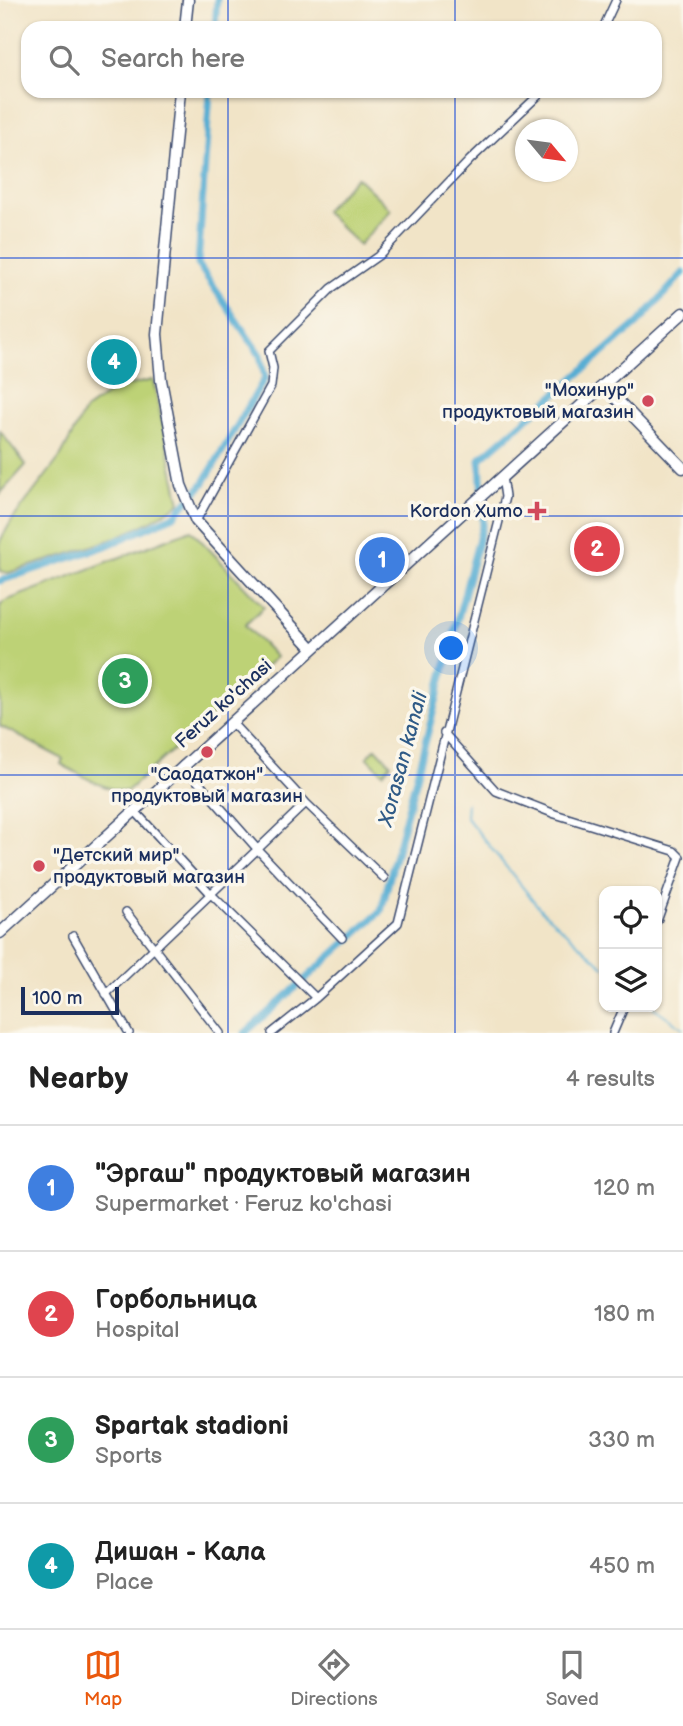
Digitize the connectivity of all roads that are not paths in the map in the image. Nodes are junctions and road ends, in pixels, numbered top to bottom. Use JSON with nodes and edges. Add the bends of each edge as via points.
{"nodes":[{"id":1,"x":188,"y":0,"type":"edge"},
{"id":2,"x":616,"y":0,"type":"edge"},
{"id":3,"x":186,"y":21,"type":"edge"},
{"id":4,"x":606,"y":21,"type":"edge"},
{"id":5,"x":179,"y":98,"type":"edge"},
{"id":6,"x":536,"y":98,"type":"edge"},
{"id":7,"x":683,"y":313,"type":"edge"},
{"id":8,"x":603,"y":385,"type":"junction"},
{"id":9,"x":683,"y":468,"type":"edge"},
{"id":10,"x":498,"y":481,"type":"junction"},
{"id":11,"x":196,"y":521,"type":"junction"},
{"id":12,"x":312,"y":648,"type":"junction"},
{"id":13,"x":231,"y":722,"type":"junction"},
{"id":14,"x":444,"y":733,"type":"junction"},
{"id":15,"x":184,"y":765,"type":"junction"},
{"id":16,"x":306,"y":803,"type":"junction"},
{"id":17,"x":134,"y":810,"type":"junction"},
{"id":18,"x":259,"y":851,"type":"junction"},
{"id":19,"x":384,"y":878,"type":"dead end"},
{"id":20,"x":212,"y":895,"type":"junction"},
{"id":21,"x":662,"y":907,"type":"edge"},
{"id":22,"x":126,"y":912,"type":"dead end"},
{"id":23,"x":0,"y":933,"type":"edge"},
{"id":24,"x":73,"y":936,"type":"dead end"},
{"id":25,"x":342,"y":938,"type":"dead end"},
{"id":26,"x":157,"y":949,"type":"junction"},
{"id":27,"x":106,"y":994,"type":"junction"},
{"id":28,"x":316,"y":998,"type":"junction"},
{"id":29,"x":622,"y":1012,"type":"edge"},
{"id":30,"x":274,"y":1032,"type":"edge"},
{"id":31,"x":129,"y":1033,"type":"edge"},
{"id":32,"x":220,"y":1033,"type":"edge"},
{"id":33,"x":613,"y":1033,"type":"edge"}],
"edges":[{"from":1,"to":3,"type":"main road"},
{"from":2,"to":4,"type":"street"},
{"from":5,"to":11,"type":"main road","via":[[157,334],[161,380],[182,486]]},
{"from":6,"to":11,"type":"street","via":[[378,256],[332,288],[269,351],[271,386]]},
{"from":7,"to":8,"type":"main road","name":"Feruz ko'chasi"},
{"from":8,"to":9,"type":"main road"},
{"from":8,"to":10,"type":"main road","name":"Feruz ko'chasi"},
{"from":10,"to":12,"type":"main road","name":"Feruz ko'chasi"},
{"from":10,"to":14,"type":"street","via":[[505,497]]},
{"from":11,"to":12,"type":"main road"},
{"from":12,"to":13,"type":"main road","name":"Feruz ko'chasi"},
{"from":13,"to":15,"type":"main road","name":"Feruz ko'chasi"},
{"from":13,"to":16,"type":"street"},
{"from":14,"to":21,"type":"street","via":[[496,791],[674,851],[680,857]]},
{"from":14,"to":28,"type":"street","via":[[398,923]]},
{"from":15,"to":17,"type":"main road","name":"Feruz ko'chasi"},
{"from":15,"to":18,"type":"street"},
{"from":16,"to":18,"type":"street"},
{"from":16,"to":19,"type":"street"},
{"from":17,"to":20,"type":"street"},
{"from":17,"to":23,"type":"main road","name":"Feruz ko'chasi"},
{"from":18,"to":20,"type":"street"},
{"from":18,"to":25,"type":"street"},
{"from":20,"to":26,"type":"street"},
{"from":20,"to":28,"type":"street"},
{"from":22,"to":26,"type":"street"},
{"from":24,"to":27,"type":"street"},
{"from":26,"to":27,"type":"street"},
{"from":26,"to":32,"type":"street"},
{"from":27,"to":31,"type":"street"},
{"from":28,"to":30,"type":"street"},
{"from":29,"to":33,"type":"street"}]}
